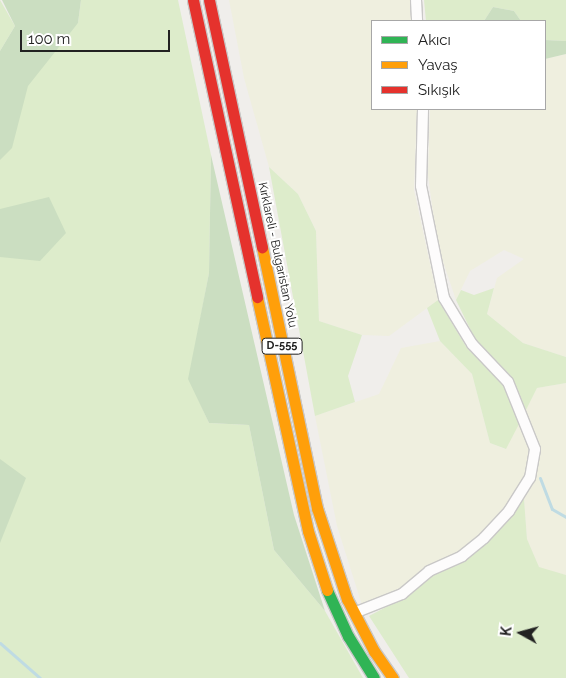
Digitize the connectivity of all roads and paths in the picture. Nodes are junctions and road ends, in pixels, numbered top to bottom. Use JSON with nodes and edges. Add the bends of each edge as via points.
{"nodes":[{"id":1,"x":193,"y":0,"type":"edge"},
{"id":2,"x":209,"y":0,"type":"edge"},
{"id":3,"x":416,"y":0,"type":"edge"},
{"id":4,"x":417,"y":20,"type":"edge"},
{"id":5,"x":424,"y":110,"type":"edge"},
{"id":6,"x":354,"y":613,"type":"junction"},
{"id":7,"x":374,"y":678,"type":"edge"},
{"id":8,"x":393,"y":678,"type":"edge"}],
"edges":[{"from":1,"to":7,"type":"highway","number":"D-555","via":[[308,531],[333,602]]},
{"from":2,"to":6,"type":"highway","name":"Kırklareli - Bulgaristan Yolu","number":"D-555","via":[[318,508]]},
{"from":3,"to":4,"type":"street"},
{"from":5,"to":6,"type":"street","via":[[421,186],[444,298],[472,344],[508,382],[536,449],[530,478],[509,511],[484,538],[462,556],[429,571],[402,594]]},
{"from":6,"to":8,"type":"highway","name":"Kırklareli - Bulgaristan Yolu","number":"D-555"}]}
